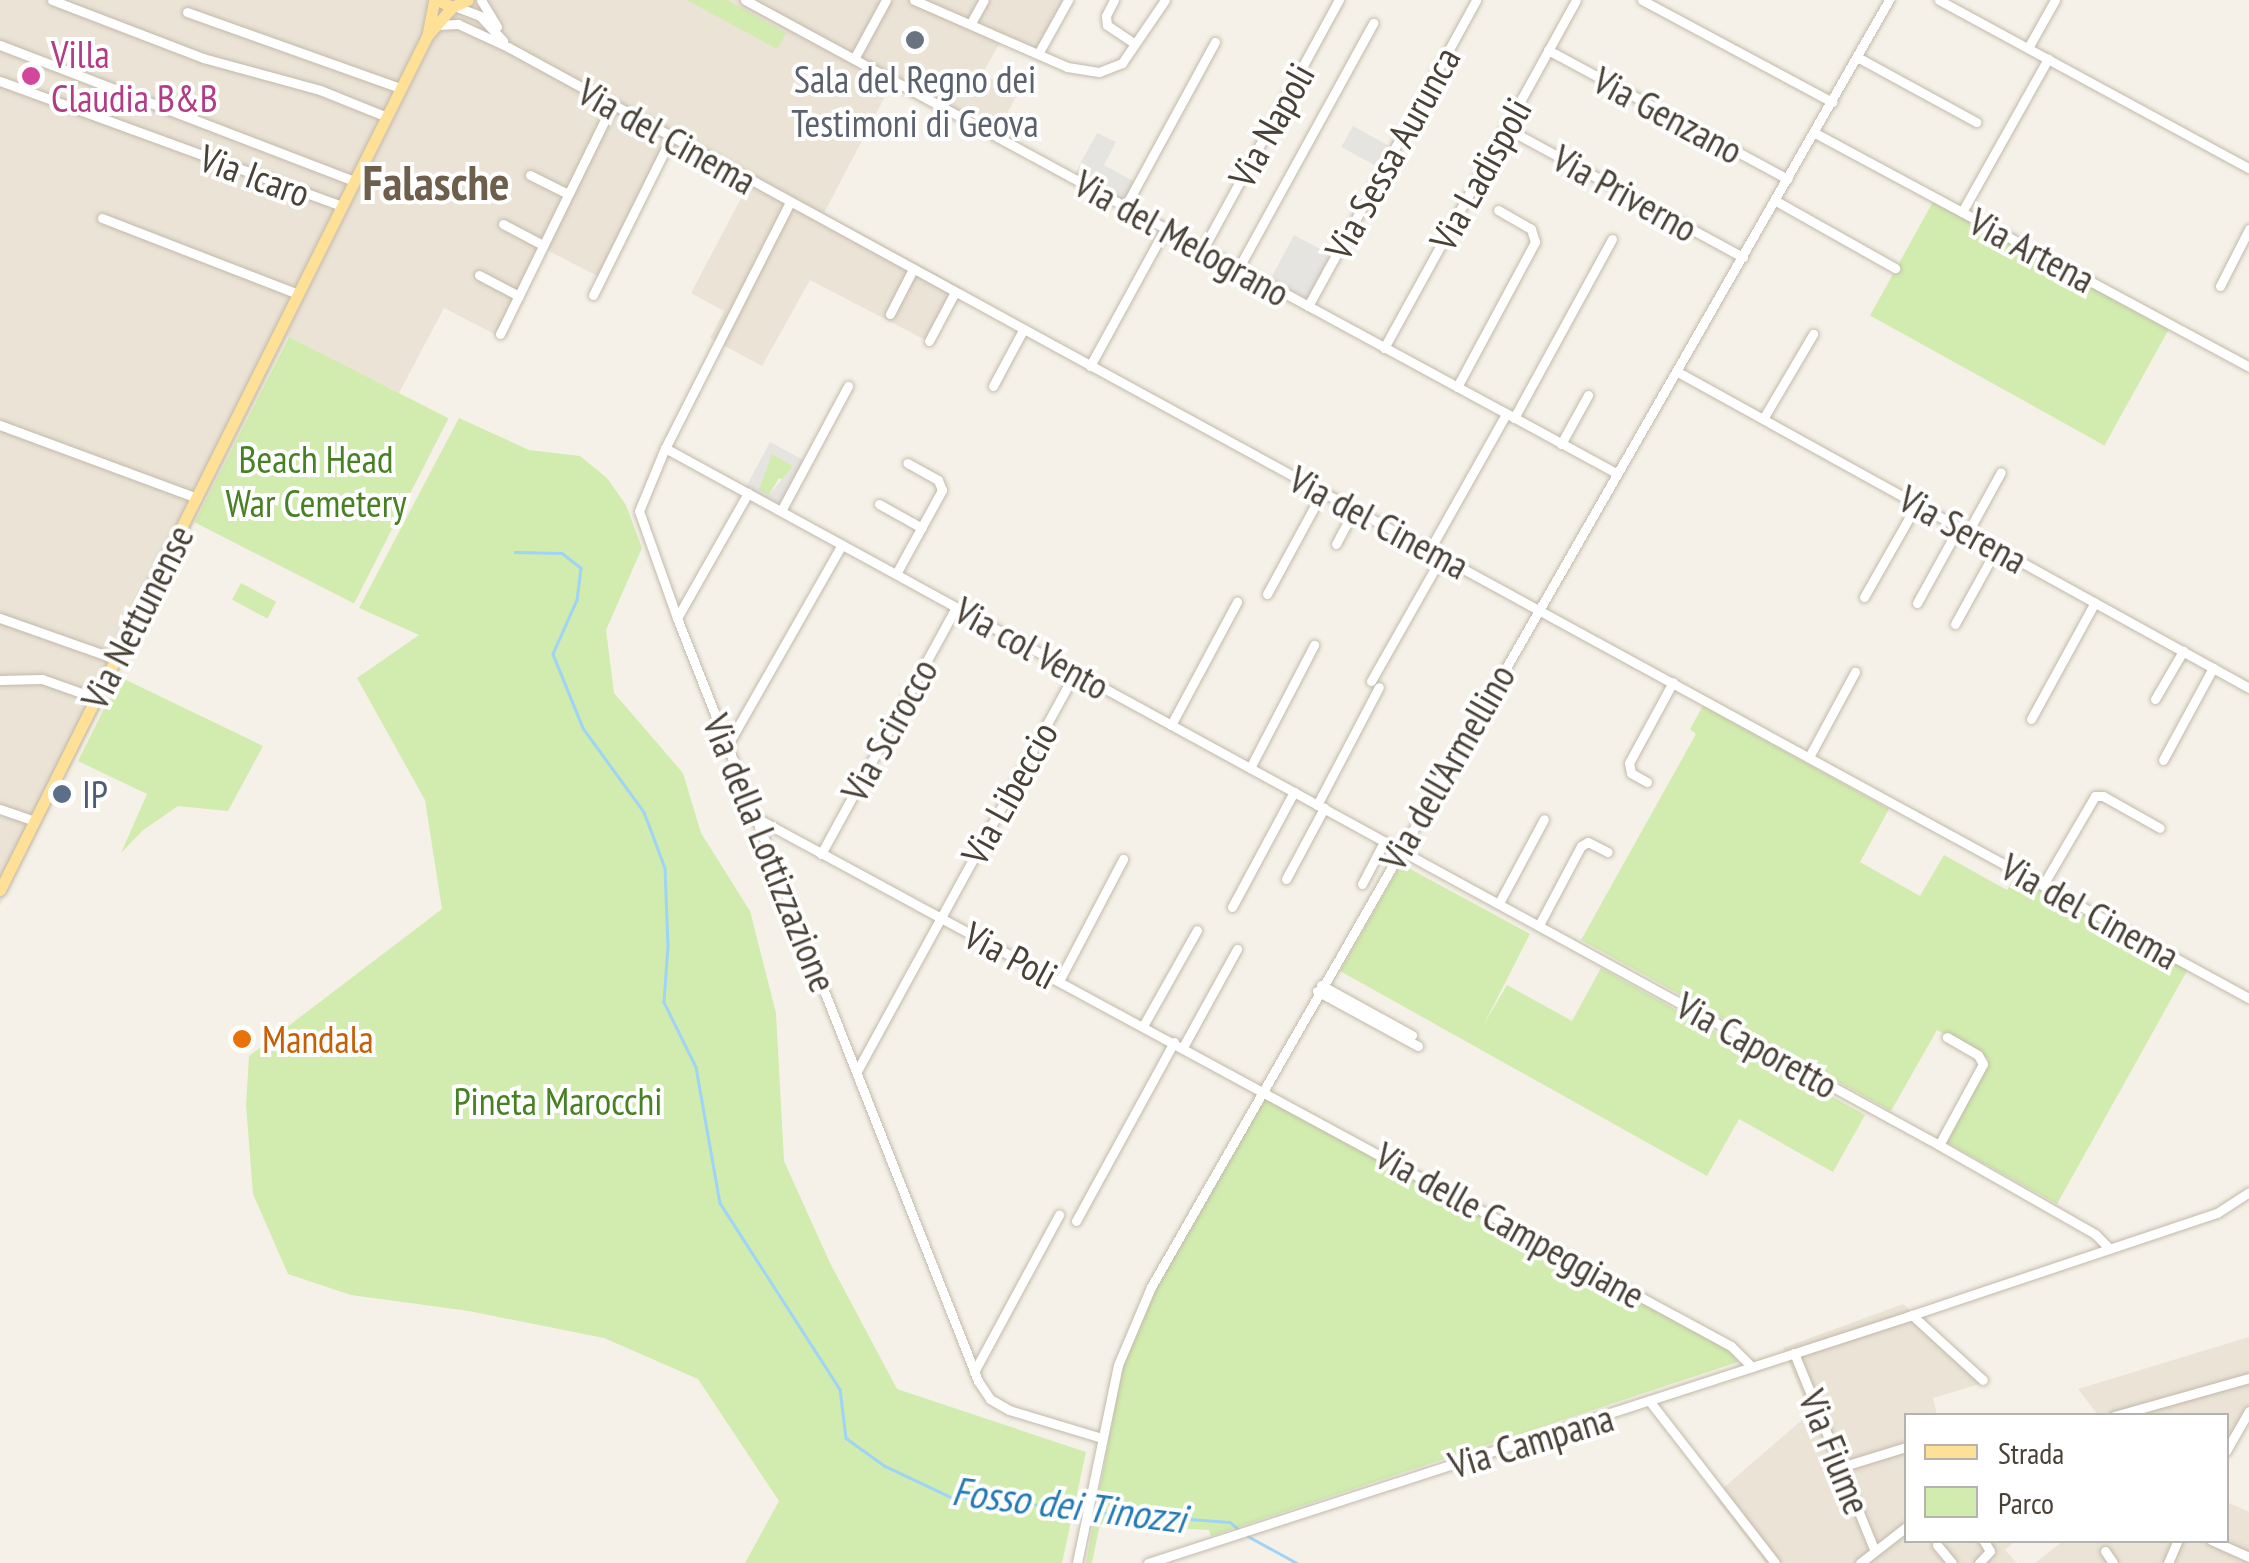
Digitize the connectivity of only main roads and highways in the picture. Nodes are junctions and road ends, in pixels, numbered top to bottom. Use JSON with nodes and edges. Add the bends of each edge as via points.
{"nodes":[{"id":1,"x":436,"y":0,"type":"edge"},
{"id":2,"x":459,"y":5,"type":"edge"},
{"id":3,"x":427,"y":36,"type":"junction"},
{"id":4,"x":5,"y":868,"type":"edge"},
{"id":5,"x":0,"y":890,"type":"edge"}],
"edges":[{"from":1,"to":2,"type":"main road"},
{"from":1,"to":3,"type":"main road"},
{"from":2,"to":3,"type":"main road","name":"Via Nettunense"},
{"from":3,"to":4,"type":"main road","name":"Via Nettunense"},
{"from":4,"to":5,"type":"main road","name":"Via Nettunense"}]}
